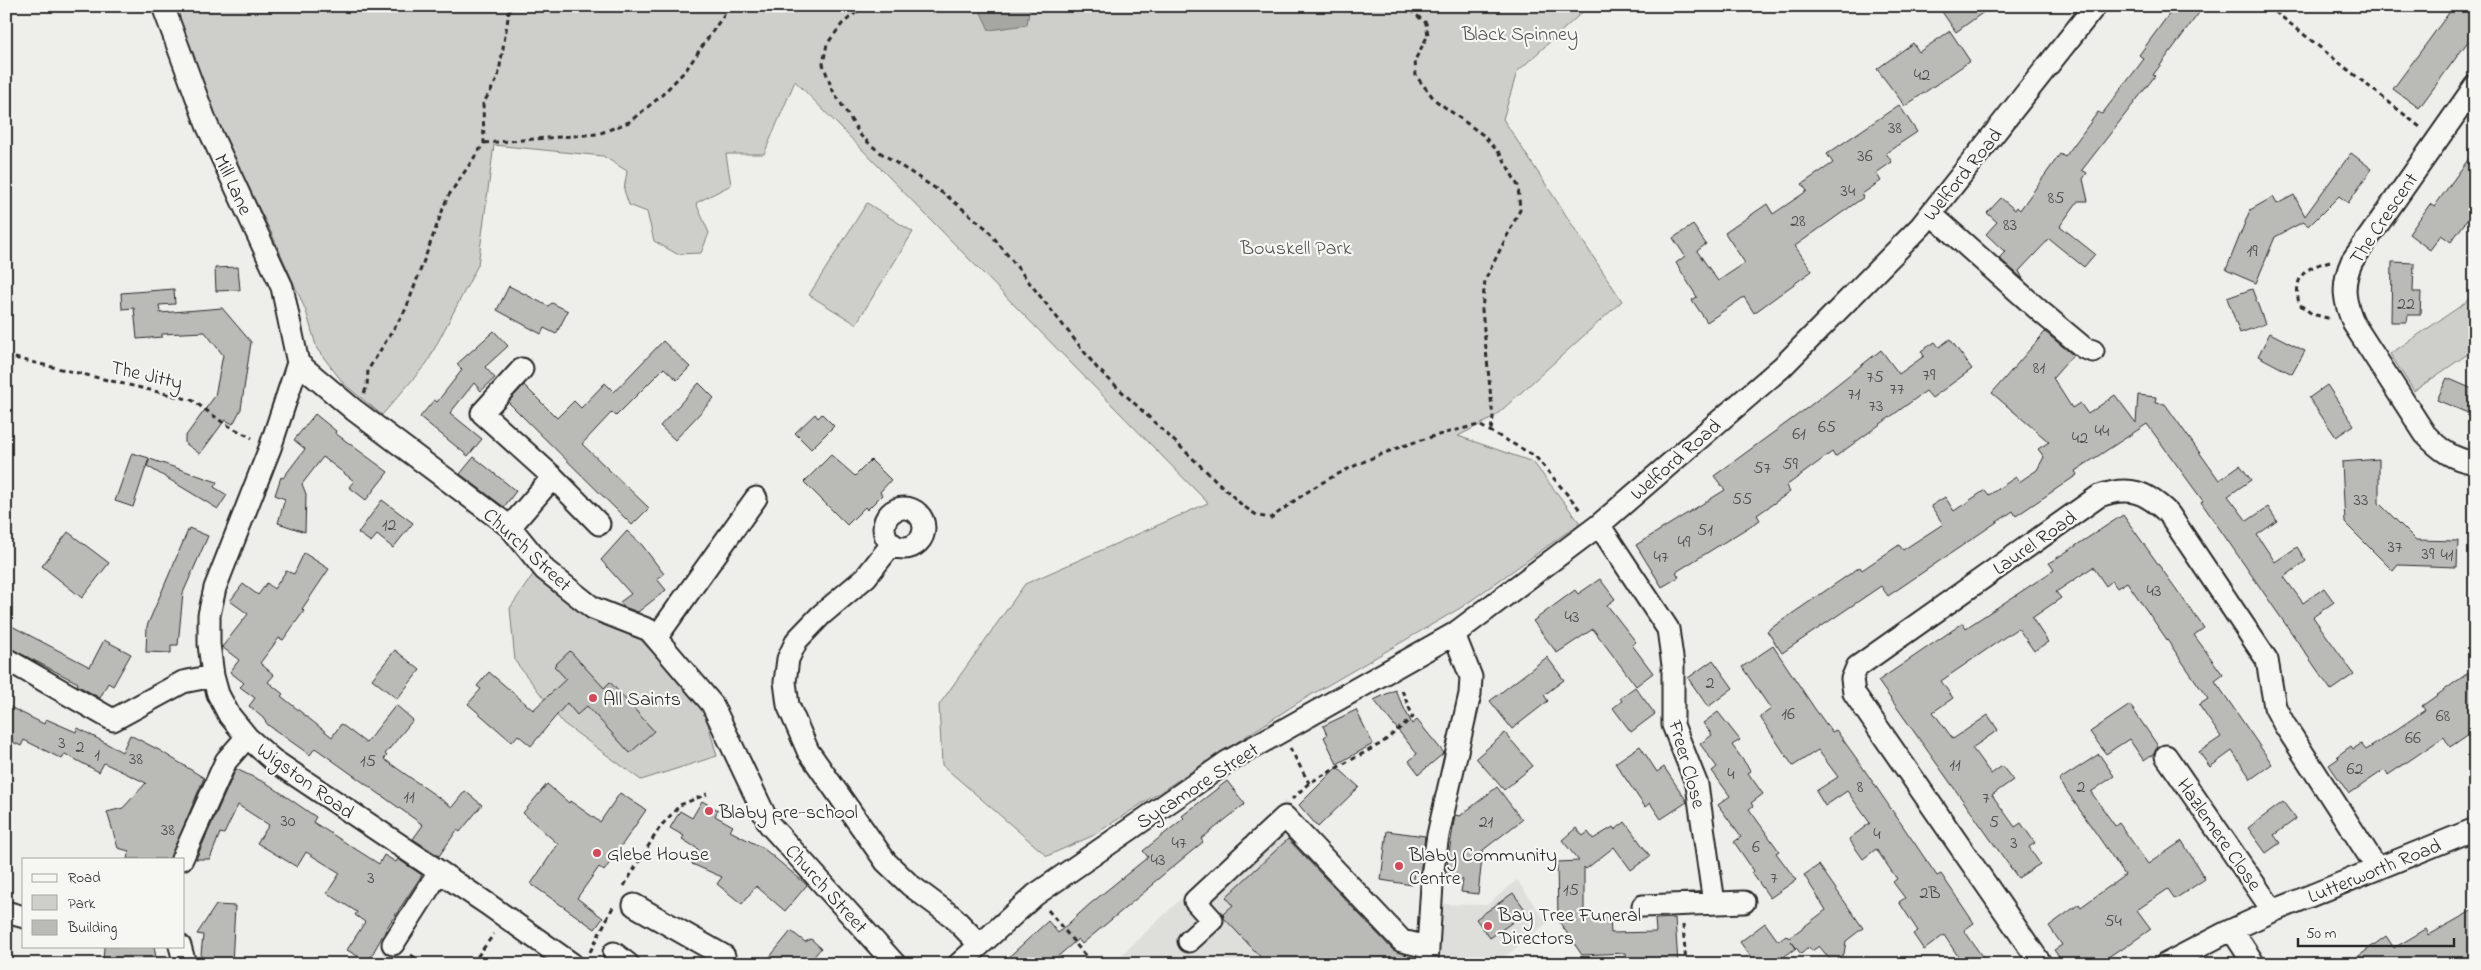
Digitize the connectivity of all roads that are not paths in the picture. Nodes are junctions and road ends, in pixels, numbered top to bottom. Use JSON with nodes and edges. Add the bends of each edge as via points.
{"nodes":[{"id":1,"x":163,"y":6,"type":"edge"},
{"id":2,"x":2095,"y":6,"type":"edge"},
{"id":3,"x":2475,"y":86,"type":"edge"},
{"id":4,"x":1931,"y":214,"type":"junction"},
{"id":5,"x":2093,"y":351,"type":"dead end"},
{"id":6,"x":298,"y":363,"type":"junction"},
{"id":7,"x":522,"y":369,"type":"dead end"},
{"id":8,"x":2475,"y":463,"type":"edge"},
{"id":9,"x":553,"y":477,"type":"junction"},
{"id":10,"x":756,"y":498,"type":"dead end"},
{"id":11,"x":1591,"y":520,"type":"junction"},
{"id":12,"x":599,"y":524,"type":"dead end"},
{"id":13,"x":510,"y":527,"type":"junction"},
{"id":14,"x":892,"y":544,"type":"dead end"},
{"id":15,"x":1454,"y":634,"type":"junction"},
{"id":16,"x":656,"y":638,"type":"junction"},
{"id":17,"x":6,"y":659,"type":"edge"},
{"id":18,"x":213,"y":676,"type":"junction"},
{"id":19,"x":247,"y":737,"type":"junction"},
{"id":20,"x":2166,"y":756,"type":"dead end"},
{"id":21,"x":2475,"y":829,"type":"edge"},
{"id":22,"x":182,"y":858,"type":"edge"},
{"id":23,"x":2377,"y":868,"type":"junction"},
{"id":24,"x":439,"y":872,"type":"junction"},
{"id":25,"x":624,"y":898,"type":"road end"},
{"id":26,"x":1744,"y":902,"type":"dead end"},
{"id":27,"x":1714,"y":904,"type":"junction"},
{"id":28,"x":1643,"y":906,"type":"dead end"},
{"id":29,"x":6,"y":912,"type":"edge"},
{"id":30,"x":2274,"y":912,"type":"junction"},
{"id":31,"x":22,"y":916,"type":"edge"},
{"id":32,"x":2232,"y":930,"type":"junction"},
{"id":33,"x":1189,"y":941,"type":"dead end"},
{"id":34,"x":393,"y":944,"type":"dead end"},
{"id":35,"x":979,"y":944,"type":"junction"},
{"id":36,"x":181,"y":948,"type":"edge"},
{"id":37,"x":1427,"y":956,"type":"edge"},
{"id":38,"x":580,"y":960,"type":"edge"},
{"id":39,"x":2175,"y":961,"type":"edge"},
{"id":40,"x":185,"y":964,"type":"edge"},
{"id":41,"x":719,"y":964,"type":"edge"},
{"id":42,"x":895,"y":964,"type":"edge"},
{"id":43,"x":959,"y":964,"type":"edge"},
{"id":44,"x":2041,"y":964,"type":"edge"},
{"id":45,"x":2254,"y":964,"type":"edge"}],
"edges":[{"from":1,"to":6,"type":"street","name":"Mill Lane","via":[[207,125],[282,287]]},
{"from":2,"to":4,"type":"street","name":"Welford Road"},
{"from":3,"to":8,"type":"street","name":"The Crescent","via":[[2350,264],[2343,290],[2351,317],[2425,434],[2456,460]]},
{"from":4,"to":5,"type":"street","via":[[2041,312],[2084,348]]},
{"from":4,"to":11,"type":"street","name":"Welford Road","via":[[1782,367]]},
{"from":6,"to":13,"type":"street","name":"Church Street","via":[[354,410]]},
{"from":6,"to":18,"type":"street","name":"Wigston Road","via":[[270,448],[215,588],[209,616]]},
{"from":7,"to":9,"type":"street","via":[[482,413]]},
{"from":9,"to":12,"type":"street"},
{"from":9,"to":13,"type":"street"},
{"from":10,"to":16,"type":"street"},
{"from":11,"to":15,"type":"street","name":"Welford Road"},
{"from":11,"to":27,"type":"street","name":"Freer Close","via":[[1668,629],[1673,665],[1673,725],[1697,786]]},
{"from":13,"to":16,"type":"street","name":"Church Street","via":[[545,570],[594,608],[649,630]]},
{"from":14,"to":35,"type":"street","via":[[866,577],[797,640],[788,659],[785,682],[788,705],[808,751],[886,862],[910,885],[953,917]]},
{"from":15,"to":35,"type":"street","name":"Sycamore Street","via":[[1228,762],[1035,895]]},
{"from":15,"to":37,"type":"street","via":[[1471,677],[1470,694],[1438,835]]},
{"from":16,"to":42,"type":"street","name":"Church Street","via":[[712,704],[769,824]]},
{"from":17,"to":18,"type":"street","via":[[113,720],[183,682]]},
{"from":18,"to":19,"type":"street","name":"Wigston Road","via":[[229,715]]},
{"from":19,"to":22,"type":"street","via":[[226,761]]},
{"from":19,"to":24,"type":"street","name":"Wigston Road","via":[[273,760]]},
{"from":20,"to":30,"type":"street","name":"Hazlemere Close"},
{"from":21,"to":23,"type":"street","name":"Lutterworth Road"},
{"from":23,"to":30,"type":"street","name":"Lutterworth Road"},
{"from":23,"to":44,"type":"street","name":"Laurel Road","via":[[2274,707],[2267,660],[2169,514],[2143,494],[2116,490],[2099,496],[1857,667],[1852,679],[1854,693]]},
{"from":24,"to":34,"type":"street"},
{"from":24,"to":38,"type":"street","name":"Wigston Road"},
{"from":25,"to":41,"type":"street","via":[[724,956]]},
{"from":26,"to":27,"type":"street"},
{"from":27,"to":28,"type":"street"},
{"from":29,"to":31,"type":"street"},
{"from":30,"to":32,"type":"street","name":"Lutterworth Road"},
{"from":32,"to":39,"type":"street","name":"Lutterworth Road"},
{"from":32,"to":45,"type":"street"},
{"from":33,"to":37,"type":"street","via":[[1212,920],[1195,901],[1285,817],[1402,941]]},
{"from":35,"to":43,"type":"street","name":"Sycamore Street"},
{"from":36,"to":40,"type":"street"}]}
